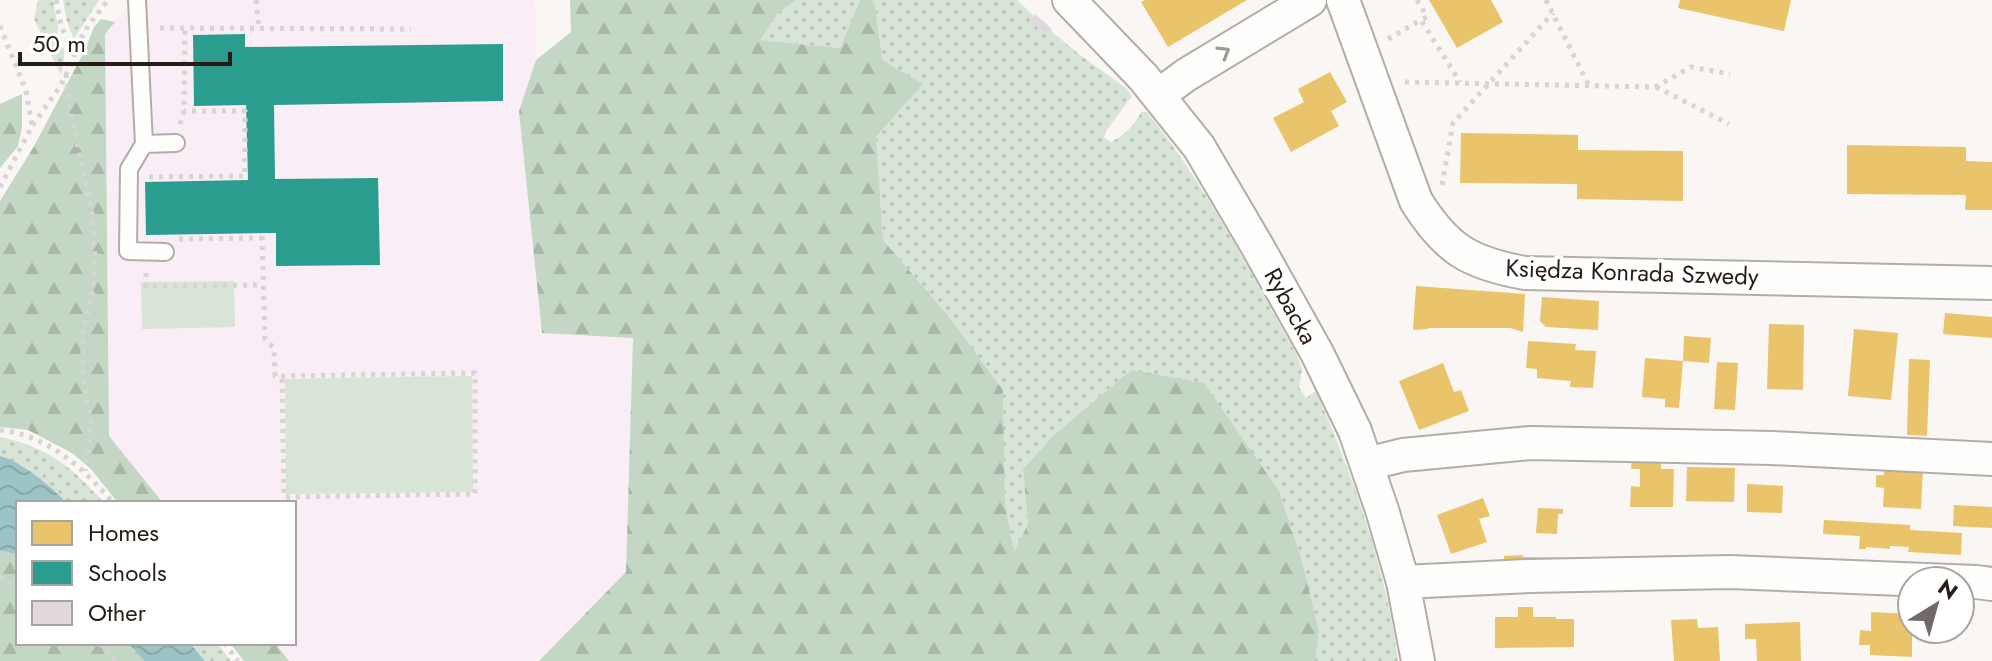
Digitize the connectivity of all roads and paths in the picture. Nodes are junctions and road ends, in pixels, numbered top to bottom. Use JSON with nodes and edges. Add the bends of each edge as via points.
{"nodes":[{"id":1,"x":56,"y":0,"type":"edge"},
{"id":2,"x":108,"y":0,"type":"edge"},
{"id":3,"x":137,"y":0,"type":"edge"},
{"id":4,"x":256,"y":0,"type":"edge"},
{"id":5,"x":1069,"y":0,"type":"edge"},
{"id":6,"x":1310,"y":0,"type":"edge"},
{"id":7,"x":1343,"y":0,"type":"edge"},
{"id":8,"x":1417,"y":0,"type":"edge"},
{"id":9,"x":1546,"y":0,"type":"edge"},
{"id":10,"x":1553,"y":13,"type":"junction"},
{"id":11,"x":1421,"y":20,"type":"junction"},
{"id":12,"x":0,"y":26,"type":"edge"},
{"id":13,"x":139,"y":27,"type":"junction"},
{"id":14,"x":185,"y":29,"type":"junction"},
{"id":15,"x":259,"y":29,"type":"junction"},
{"id":16,"x":411,"y":29,"type":"dead end"},
{"id":17,"x":1380,"y":43,"type":"dead end"},
{"id":18,"x":74,"y":54,"type":"junction"},
{"id":19,"x":66,"y":74,"type":"junction"},
{"id":20,"x":1730,"y":74,"type":"dead end"},
{"id":21,"x":1394,"y":82,"type":"dead end"},
{"id":22,"x":1461,"y":83,"type":"junction"},
{"id":23,"x":1490,"y":83,"type":"junction"},
{"id":24,"x":1588,"y":84,"type":"junction"},
{"id":25,"x":1655,"y":87,"type":"junction"},
{"id":26,"x":1159,"y":95,"type":"junction"},
{"id":27,"x":1729,"y":124,"type":"dead end"},
{"id":28,"x":32,"y":126,"type":"junction"},
{"id":29,"x":176,"y":143,"type":"dead end"},
{"id":30,"x":144,"y":144,"type":"junction"},
{"id":31,"x":129,"y":178,"type":"junction"},
{"id":32,"x":0,"y":187,"type":"edge"},
{"id":33,"x":1441,"y":195,"type":"dead end"},
{"id":34,"x":180,"y":238,"type":"dead end"},
{"id":35,"x":146,"y":252,"type":"junction"},
{"id":36,"x":165,"y":252,"type":"dead end"},
{"id":37,"x":1992,"y":283,"type":"edge"},
{"id":38,"x":263,"y":285,"type":"junction"},
{"id":39,"x":282,"y":376,"type":"junction"},
{"id":40,"x":0,"y":430,"type":"edge"},
{"id":41,"x":1992,"y":459,"type":"edge"},
{"id":42,"x":1367,"y":464,"type":"junction"},
{"id":43,"x":85,"y":471,"type":"junction"},
{"id":44,"x":111,"y":501,"type":"edge"},
{"id":45,"x":1403,"y":582,"type":"junction"},
{"id":46,"x":1992,"y":584,"type":"edge"},
{"id":47,"x":101,"y":645,"type":"edge"},
{"id":48,"x":226,"y":645,"type":"edge"},
{"id":49,"x":115,"y":661,"type":"edge"},
{"id":50,"x":238,"y":661,"type":"edge"},
{"id":51,"x":1418,"y":661,"type":"edge"}],
"edges":[{"from":1,"to":18,"type":"path"},
{"from":2,"to":18,"type":"path"},
{"from":3,"to":13,"type":"lane"},
{"from":4,"to":15,"type":"path"},
{"from":5,"to":26,"type":"street","name":"Rybacka"},
{"from":26,"to":6,"type":"street","one_way":true},
{"from":7,"to":37,"type":"street","name":"Księdza Konrada Szwedy","via":[[1416,201],[1448,243],[1472,259],[1525,273]]},
{"from":8,"to":11,"type":"path","via":[[1427,17]]},
{"from":9,"to":10,"type":"path"},
{"from":10,"to":23,"type":"path"},
{"from":10,"to":24,"type":"path"},
{"from":11,"to":17,"type":"path"},
{"from":11,"to":22,"type":"path"},
{"from":12,"to":28,"type":"path","via":[[26,91]]},
{"from":13,"to":14,"type":"path"},
{"from":13,"to":30,"type":"lane"},
{"from":14,"to":15,"type":"path"},
{"from":14,"to":31,"type":"path","via":[[184,111],[245,111],[245,176]]},
{"from":15,"to":16,"type":"path"},
{"from":18,"to":19,"type":"path"},
{"from":19,"to":28,"type":"path"},
{"from":19,"to":43,"type":"path","via":[[92,212],[95,257],[83,330],[83,377],[91,423]]},
{"from":20,"to":25,"type":"path","via":[[1691,67]]},
{"from":21,"to":22,"type":"path"},
{"from":22,"to":23,"type":"path"},
{"from":23,"to":24,"type":"path"},
{"from":23,"to":33,"type":"path","via":[[1453,123]]},
{"from":24,"to":25,"type":"path"},
{"from":25,"to":27,"type":"path"},
{"from":26,"to":42,"type":"street","name":"Rybacka","via":[[1206,157],[1286,295],[1329,375]]},
{"from":28,"to":32,"type":"path"},
{"from":29,"to":30,"type":"lane"},
{"from":30,"to":31,"type":"lane"},
{"from":31,"to":35,"type":"lane","via":[[128,251]]},
{"from":34,"to":38,"type":"path","via":[[262,237]]},
{"from":35,"to":36,"type":"lane"},
{"from":35,"to":38,"type":"path","via":[[146,286]]},
{"from":38,"to":39,"type":"path","via":[[265,339],[274,348],[275,376]]},
{"from":39,"to":39,"type":"path","via":[[475,373],[475,494],[284,497]]},
{"from":40,"to":43,"type":"path","via":[[43,442]]},
{"from":41,"to":42,"type":"street","via":[[1530,443],[1403,455]]},
{"from":42,"to":45,"type":"street","name":"Rybacka"},
{"from":43,"to":44,"type":"path"},
{"from":45,"to":46,"type":"street","via":[[1730,572]]},
{"from":45,"to":51,"type":"street","name":"Rybacka"},
{"from":47,"to":49,"type":"path"},
{"from":48,"to":50,"type":"path"}]}
